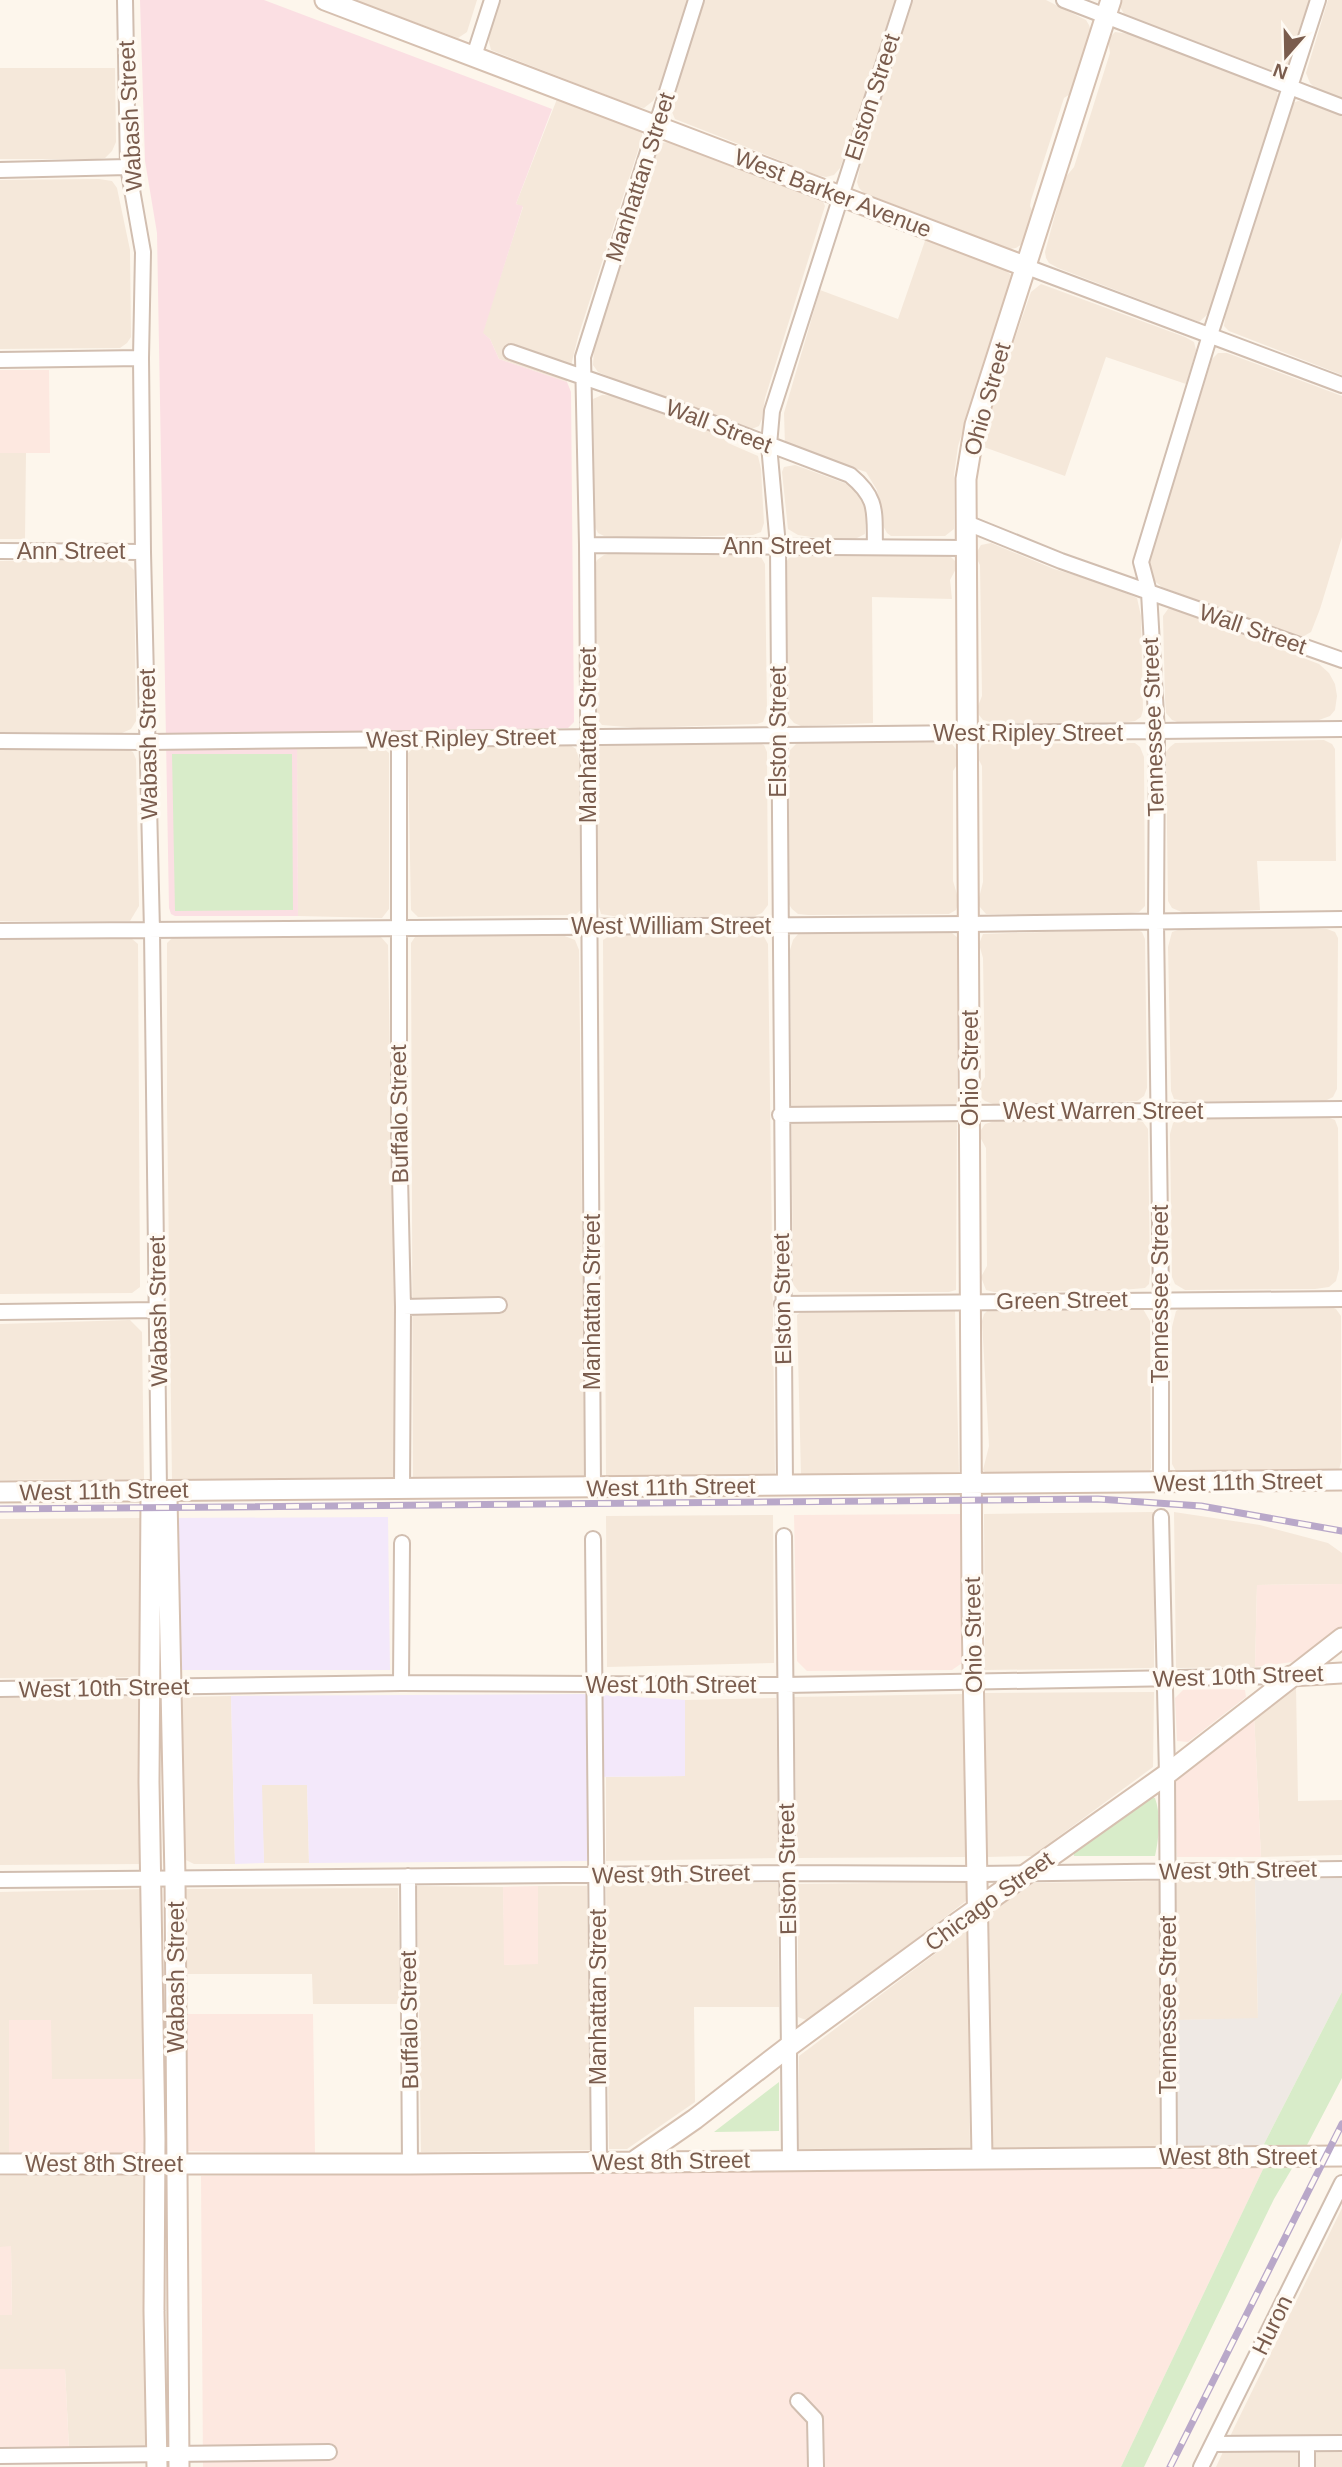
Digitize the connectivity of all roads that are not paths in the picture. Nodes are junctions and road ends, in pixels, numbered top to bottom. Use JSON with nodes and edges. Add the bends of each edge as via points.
{"nodes":[{"id":1,"x":125,"y":0,"type":"edge"},
{"id":2,"x":325,"y":0,"type":"edge"},
{"id":3,"x":492,"y":0,"type":"edge"},
{"id":4,"x":696,"y":0,"type":"edge"},
{"id":5,"x":904,"y":0,"type":"edge"},
{"id":6,"x":1064,"y":0,"type":"edge"},
{"id":7,"x":1318,"y":0,"type":"edge"},
{"id":8,"x":1109,"y":8,"type":"edge"},
{"id":9,"x":474,"y":56,"type":"junction"},
{"id":10,"x":1291,"y":87,"type":"junction"},
{"id":11,"x":1342,"y":107,"type":"edge"},
{"id":12,"x":656,"y":124,"type":"junction"},
{"id":13,"x":128,"y":167,"type":"junction"},
{"id":14,"x":0,"y":170,"type":"edge"},
{"id":15,"x":839,"y":197,"type":"junction"},
{"id":16,"x":1027,"y":267,"type":"junction"},
{"id":17,"x":1210,"y":335,"type":"junction"},
{"id":18,"x":511,"y":352,"type":"dead end"},
{"id":19,"x":141,"y":358,"type":"junction"},
{"id":20,"x":0,"y":359,"type":"edge"},
{"id":21,"x":584,"y":377,"type":"junction"},
{"id":22,"x":1342,"y":385,"type":"edge"},
{"id":23,"x":769,"y":445,"type":"junction"},
{"id":24,"x":967,"y":523,"type":"junction"},
{"id":25,"x":587,"y":545,"type":"junction"},
{"id":26,"x":778,"y":546,"type":"junction"},
{"id":27,"x":875,"y":547,"type":"junction"},
{"id":28,"x":967,"y":548,"type":"junction"},
{"id":29,"x":0,"y":551,"type":"edge"},
{"id":30,"x":143,"y":552,"type":"junction"},
{"id":31,"x":1149,"y":592,"type":"junction"},
{"id":32,"x":1342,"y":660,"type":"edge"},
{"id":33,"x":1342,"y":729,"type":"edge"},
{"id":34,"x":969,"y":733,"type":"junction"},
{"id":35,"x":1157,"y":733,"type":"junction"},
{"id":36,"x":588,"y":736,"type":"junction"},
{"id":37,"x":778,"y":736,"type":"junction"},
{"id":38,"x":399,"y":740,"type":"junction"},
{"id":39,"x":0,"y":741,"type":"edge"},
{"id":40,"x":147,"y":742,"type":"junction"},
{"id":41,"x":1342,"y":919,"type":"edge"},
{"id":42,"x":1156,"y":923,"type":"junction"},
{"id":43,"x":969,"y":925,"type":"junction"},
{"id":44,"x":590,"y":926,"type":"junction"},
{"id":45,"x":780,"y":926,"type":"junction"},
{"id":46,"x":398,"y":928,"type":"junction"},
{"id":47,"x":0,"y":931,"type":"edge"},
{"id":48,"x":152,"y":931,"type":"junction"},
{"id":49,"x":1342,"y":1109,"type":"edge"},
{"id":50,"x":1159,"y":1111,"type":"junction"},
{"id":51,"x":970,"y":1112,"type":"junction"},
{"id":52,"x":780,"y":1115,"type":"junction"},
{"id":53,"x":1342,"y":1298,"type":"edge"},
{"id":54,"x":1161,"y":1299,"type":"junction"},
{"id":55,"x":972,"y":1301,"type":"junction"},
{"id":56,"x":782,"y":1304,"type":"junction"},
{"id":57,"x":499,"y":1305,"type":"dead end"},
{"id":58,"x":403,"y":1307,"type":"junction"},
{"id":59,"x":158,"y":1310,"type":"junction"},
{"id":60,"x":0,"y":1312,"type":"edge"},
{"id":61,"x":1342,"y":1480,"type":"edge"},
{"id":62,"x":1161,"y":1483,"type":"junction"},
{"id":63,"x":971,"y":1484,"type":"junction"},
{"id":64,"x":785,"y":1485,"type":"junction"},
{"id":65,"x":593,"y":1488,"type":"junction"},
{"id":66,"x":402,"y":1489,"type":"junction"},
{"id":67,"x":159,"y":1490,"type":"junction"},
{"id":68,"x":0,"y":1492,"type":"edge"},
{"id":69,"x":1161,"y":1517,"type":"dead end"},
{"id":70,"x":783,"y":1536,"type":"dead end"},
{"id":71,"x":593,"y":1539,"type":"dead end"},
{"id":72,"x":402,"y":1544,"type":"dead end"},
{"id":73,"x":1342,"y":1638,"type":"edge"},
{"id":74,"x":1342,"y":1673,"type":"edge"},
{"id":75,"x":1290,"y":1676,"type":"junction"},
{"id":76,"x":1166,"y":1679,"type":"junction"},
{"id":77,"x":973,"y":1682,"type":"junction"},
{"id":78,"x":401,"y":1684,"type":"junction"},
{"id":79,"x":595,"y":1685,"type":"junction"},
{"id":80,"x":785,"y":1685,"type":"junction"},
{"id":81,"x":150,"y":1688,"type":"junction"},
{"id":82,"x":172,"y":1688,"type":"junction"},
{"id":83,"x":0,"y":1689,"type":"edge"},
{"id":84,"x":1167,"y":1774,"type":"junction"},
{"id":85,"x":1342,"y":1869,"type":"edge"},
{"id":86,"x":1167,"y":1870,"type":"junction"},
{"id":87,"x":1028,"y":1872,"type":"junction"},
{"id":88,"x":788,"y":1873,"type":"junction"},
{"id":89,"x":977,"y":1874,"type":"junction"},
{"id":90,"x":408,"y":1876,"type":"junction"},
{"id":91,"x":597,"y":1876,"type":"junction"},
{"id":92,"x":150,"y":1878,"type":"junction"},
{"id":93,"x":175,"y":1878,"type":"junction"},
{"id":94,"x":0,"y":1880,"type":"edge"},
{"id":95,"x":978,"y":1908,"type":"junction"},
{"id":96,"x":788,"y":2047,"type":"junction"},
{"id":97,"x":1342,"y":2156,"type":"edge"},
{"id":98,"x":982,"y":2157,"type":"junction"},
{"id":99,"x":1169,"y":2157,"type":"junction"},
{"id":100,"x":790,"y":2160,"type":"junction"},
{"id":101,"x":633,"y":2161,"type":"junction"},
{"id":102,"x":599,"y":2162,"type":"junction"},
{"id":103,"x":0,"y":2164,"type":"edge"},
{"id":104,"x":155,"y":2164,"type":"junction"},
{"id":105,"x":177,"y":2164,"type":"junction"},
{"id":106,"x":411,"y":2164,"type":"junction"},
{"id":107,"x":1342,"y":2183,"type":"edge"},
{"id":108,"x":798,"y":2401,"type":"dead end"},
{"id":109,"x":1213,"y":2444,"type":"junction"},
{"id":110,"x":1307,"y":2444,"type":"junction"},
{"id":111,"x":1342,"y":2444,"type":"edge"},
{"id":112,"x":330,"y":2452,"type":"dead end"},
{"id":113,"x":0,"y":2456,"type":"edge"},
{"id":114,"x":156,"y":2461,"type":"edge"},
{"id":115,"x":179,"y":2461,"type":"edge"},
{"id":116,"x":819,"y":2464,"type":"edge"},
{"id":117,"x":1201,"y":2467,"type":"edge"},
{"id":118,"x":1307,"y":2467,"type":"edge"}],
"edges":[{"from":1,"to":13,"type":"street","name":"Wabash Street"},
{"from":2,"to":9,"type":"street","name":"West Barker Avenue"},
{"from":3,"to":9,"type":"street"},
{"from":4,"to":12,"type":"street","name":"Manhattan Street"},
{"from":5,"to":15,"type":"street","name":"Elston Street"},
{"from":6,"to":8,"type":"street"},
{"from":7,"to":10,"type":"street","name":"Tennessee Street"},
{"from":8,"to":10,"type":"street"},
{"from":8,"to":16,"type":"street","name":"Ohio Street"},
{"from":9,"to":12,"type":"street","name":"West Barker Avenue"},
{"from":10,"to":11,"type":"street"},
{"from":10,"to":17,"type":"street","name":"Tennessee Street"},
{"from":12,"to":15,"type":"street","name":"West Barker Avenue"},
{"from":12,"to":21,"type":"street","name":"Manhattan Street","via":[[583,357]]},
{"from":13,"to":14,"type":"street"},
{"from":13,"to":19,"type":"street","name":"Wabash Street","via":[[143,252]]},
{"from":15,"to":16,"type":"street","name":"West Barker Avenue"},
{"from":15,"to":23,"type":"street","name":"Elston Street","via":[[772,411]]},
{"from":16,"to":17,"type":"street","name":"West Barker Avenue"},
{"from":16,"to":24,"type":"street","name":"Ohio Street","via":[[975,425],[966,479]]},
{"from":17,"to":22,"type":"street","name":"West Barker Avenue"},
{"from":17,"to":31,"type":"street","name":"Tennessee Street","via":[[1141,562]]},
{"from":18,"to":21,"type":"street","name":"Wall Street"},
{"from":19,"to":20,"type":"street"},
{"from":19,"to":30,"type":"street","name":"Wabash Street"},
{"from":21,"to":23,"type":"street","name":"Wall Street"},
{"from":21,"to":25,"type":"street","name":"Manhattan Street"},
{"from":23,"to":26,"type":"street","name":"Elston Street"},
{"from":23,"to":27,"type":"street","name":"Wall Street","via":[[850,475],[863,485],[873,502]]},
{"from":24,"to":28,"type":"street","name":"Ohio Street"},
{"from":24,"to":31,"type":"street","name":"Wall Street"},
{"from":25,"to":26,"type":"street","name":"Ann Street"},
{"from":25,"to":36,"type":"street","name":"Manhattan Street"},
{"from":26,"to":27,"type":"street","name":"Ann Street"},
{"from":26,"to":37,"type":"street","name":"Elston Street"},
{"from":27,"to":28,"type":"street","name":"Ann Street"},
{"from":28,"to":34,"type":"street","name":"Ohio Street"},
{"from":29,"to":30,"type":"street","name":"Ann Street"},
{"from":30,"to":40,"type":"street","name":"Wabash Street"},
{"from":31,"to":32,"type":"street","name":"Wall Street"},
{"from":31,"to":35,"type":"street","name":"Tennessee Street"},
{"from":33,"to":35,"type":"street","name":"West Ripley Street"},
{"from":34,"to":35,"type":"street","name":"West Ripley Street"},
{"from":34,"to":37,"type":"street","name":"West Ripley Street"},
{"from":34,"to":43,"type":"street","name":"Ohio Street"},
{"from":35,"to":42,"type":"street","name":"Tennessee Street"},
{"from":36,"to":37,"type":"street","name":"West Ripley Street"},
{"from":36,"to":38,"type":"street","name":"West Ripley Street"},
{"from":36,"to":44,"type":"street","name":"Manhattan Street"},
{"from":37,"to":45,"type":"street","name":"Elston Street"},
{"from":38,"to":40,"type":"street","name":"West Ripley Street"},
{"from":38,"to":46,"type":"street","name":"Buffalo Street"},
{"from":39,"to":40,"type":"street","name":"West Ripley Street"},
{"from":40,"to":48,"type":"street","name":"Wabash Street"},
{"from":41,"to":42,"type":"street","name":"West William Street"},
{"from":42,"to":43,"type":"street","name":"West William Street"},
{"from":42,"to":50,"type":"street","name":"Tennessee Street"},
{"from":43,"to":45,"type":"street","name":"West William Street"},
{"from":43,"to":51,"type":"street","name":"Ohio Street"},
{"from":44,"to":45,"type":"street","name":"West William Street"},
{"from":44,"to":46,"type":"street","name":"West William Street"},
{"from":44,"to":65,"type":"street","name":"Manhattan Street"},
{"from":45,"to":52,"type":"street","name":"Elston Street"},
{"from":46,"to":48,"type":"street","name":"West William Street"},
{"from":46,"to":58,"type":"street","name":"Buffalo Street"},
{"from":47,"to":48,"type":"street","name":"West William Street"},
{"from":48,"to":59,"type":"street","name":"Wabash Street"},
{"from":49,"to":50,"type":"street","name":"West Warren Street"},
{"from":50,"to":51,"type":"street","name":"West Warren Street"},
{"from":50,"to":54,"type":"street","name":"Tennessee Street"},
{"from":51,"to":52,"type":"street","name":"West Warren Street"},
{"from":51,"to":55,"type":"street","name":"Ohio Street"},
{"from":52,"to":56,"type":"street","name":"Elston Street"},
{"from":53,"to":54,"type":"street","name":"Green Street"},
{"from":54,"to":55,"type":"street","name":"Green Street"},
{"from":54,"to":62,"type":"street","name":"Tennessee Street"},
{"from":55,"to":56,"type":"street","name":"Green Street"},
{"from":55,"to":63,"type":"street","name":"Ohio Street"},
{"from":56,"to":64,"type":"street","name":"Elston Street"},
{"from":57,"to":58,"type":"street"},
{"from":58,"to":66,"type":"street","name":"Buffalo Street"},
{"from":59,"to":60,"type":"street"},
{"from":59,"to":67,"type":"street","name":"Wabash Street"},
{"from":61,"to":62,"type":"street","name":"West 11th Street"},
{"from":62,"to":63,"type":"street","name":"West 11th Street"},
{"from":63,"to":64,"type":"street","name":"West 11th Street"},
{"from":63,"to":77,"type":"street","name":"Ohio Street"},
{"from":64,"to":65,"type":"street","name":"West 11th Street"},
{"from":65,"to":66,"type":"street","name":"West 11th Street"},
{"from":66,"to":67,"type":"street","name":"West 11th Street"},
{"from":67,"to":68,"type":"street","name":"West 11th Street"},
{"from":67,"to":81,"type":"street","name":"Wabash Street","via":[[151,1499]]},
{"from":67,"to":82,"type":"street","name":"Wabash Street","via":[[167,1499]]},
{"from":69,"to":76,"type":"street","name":"Tennessee Street"},
{"from":70,"to":80,"type":"street","name":"Elston Street"},
{"from":71,"to":79,"type":"street","name":"Manhattan Street"},
{"from":72,"to":78,"type":"street"},
{"from":73,"to":75,"type":"street","name":"Chicago Street"},
{"from":74,"to":75,"type":"street","name":"West 10th Street"},
{"from":75,"to":76,"type":"street","name":"West 10th Street"},
{"from":75,"to":84,"type":"street","name":"Chicago Street"},
{"from":76,"to":77,"type":"street","name":"West 10th Street"},
{"from":76,"to":84,"type":"street","name":"Tennessee Street"},
{"from":77,"to":80,"type":"street","name":"West 10th Street"},
{"from":77,"to":89,"type":"street","name":"Ohio Street"},
{"from":78,"to":79,"type":"street","name":"West 10th Street"},
{"from":78,"to":82,"type":"street","name":"West 10th Street"},
{"from":79,"to":80,"type":"street","name":"West 10th Street"},
{"from":79,"to":91,"type":"street","name":"Manhattan Street"},
{"from":80,"to":88,"type":"street","name":"Elston Street"},
{"from":81,"to":82,"type":"street","name":"West 10th Street"},
{"from":81,"to":83,"type":"street","name":"West 10th Street"},
{"from":81,"to":92,"type":"street","name":"Wabash Street"},
{"from":82,"to":93,"type":"street","name":"Wabash Street"},
{"from":84,"to":86,"type":"street","name":"Tennessee Street"},
{"from":84,"to":87,"type":"street","name":"Chicago Street"},
{"from":85,"to":86,"type":"street","name":"West 9th Street"},
{"from":86,"to":87,"type":"street","name":"West 9th Street"},
{"from":86,"to":99,"type":"street","name":"Tennessee Street"},
{"from":87,"to":89,"type":"street","name":"West 9th Street"},
{"from":87,"to":95,"type":"street","name":"Chicago Street"},
{"from":88,"to":89,"type":"street","name":"West 9th Street"},
{"from":88,"to":91,"type":"street","name":"West 9th Street"},
{"from":88,"to":96,"type":"street","name":"Elston Street"},
{"from":89,"to":95,"type":"street","name":"Ohio Street"},
{"from":90,"to":91,"type":"street","name":"West 9th Street"},
{"from":90,"to":93,"type":"street","name":"West 9th Street"},
{"from":90,"to":106,"type":"street","name":"Buffalo Street"},
{"from":91,"to":102,"type":"street","name":"Manhattan Street"},
{"from":92,"to":93,"type":"street","name":"West 9th Street"},
{"from":92,"to":94,"type":"street","name":"West 9th Street"},
{"from":92,"to":104,"type":"street","name":"Wabash Street"},
{"from":93,"to":105,"type":"street","name":"Wabash Street"},
{"from":95,"to":96,"type":"street","name":"Chicago Street"},
{"from":95,"to":98,"type":"street","name":"Ohio Street"},
{"from":96,"to":100,"type":"street","name":"Elston Street"},
{"from":96,"to":101,"type":"street","name":"Chicago Street"},
{"from":97,"to":99,"type":"street","name":"West 8th Street"},
{"from":98,"to":99,"type":"street","name":"West 8th Street"},
{"from":98,"to":100,"type":"street","name":"West 8th Street"},
{"from":100,"to":101,"type":"street","name":"West 8th Street"},
{"from":101,"to":102,"type":"street","name":"West 8th Street"},
{"from":102,"to":106,"type":"street","name":"West 8th Street"},
{"from":103,"to":104,"type":"street","name":"West 8th Street"},
{"from":104,"to":105,"type":"street","name":"West 8th Street"},
{"from":104,"to":114,"type":"street","name":"Wabash Street"},
{"from":105,"to":106,"type":"street","name":"West 8th Street"},
{"from":105,"to":115,"type":"street","name":"Wabash Street"},
{"from":107,"to":109,"type":"street","name":"Huron"},
{"from":108,"to":116,"type":"street","via":[[816,2419]]},
{"from":109,"to":110,"type":"street"},
{"from":109,"to":117,"type":"street","name":"Huron"},
{"from":110,"to":111,"type":"street"},
{"from":110,"to":118,"type":"street"},
{"from":112,"to":115,"type":"street"},
{"from":113,"to":114,"type":"street"},
{"from":114,"to":115,"type":"street"}]}
